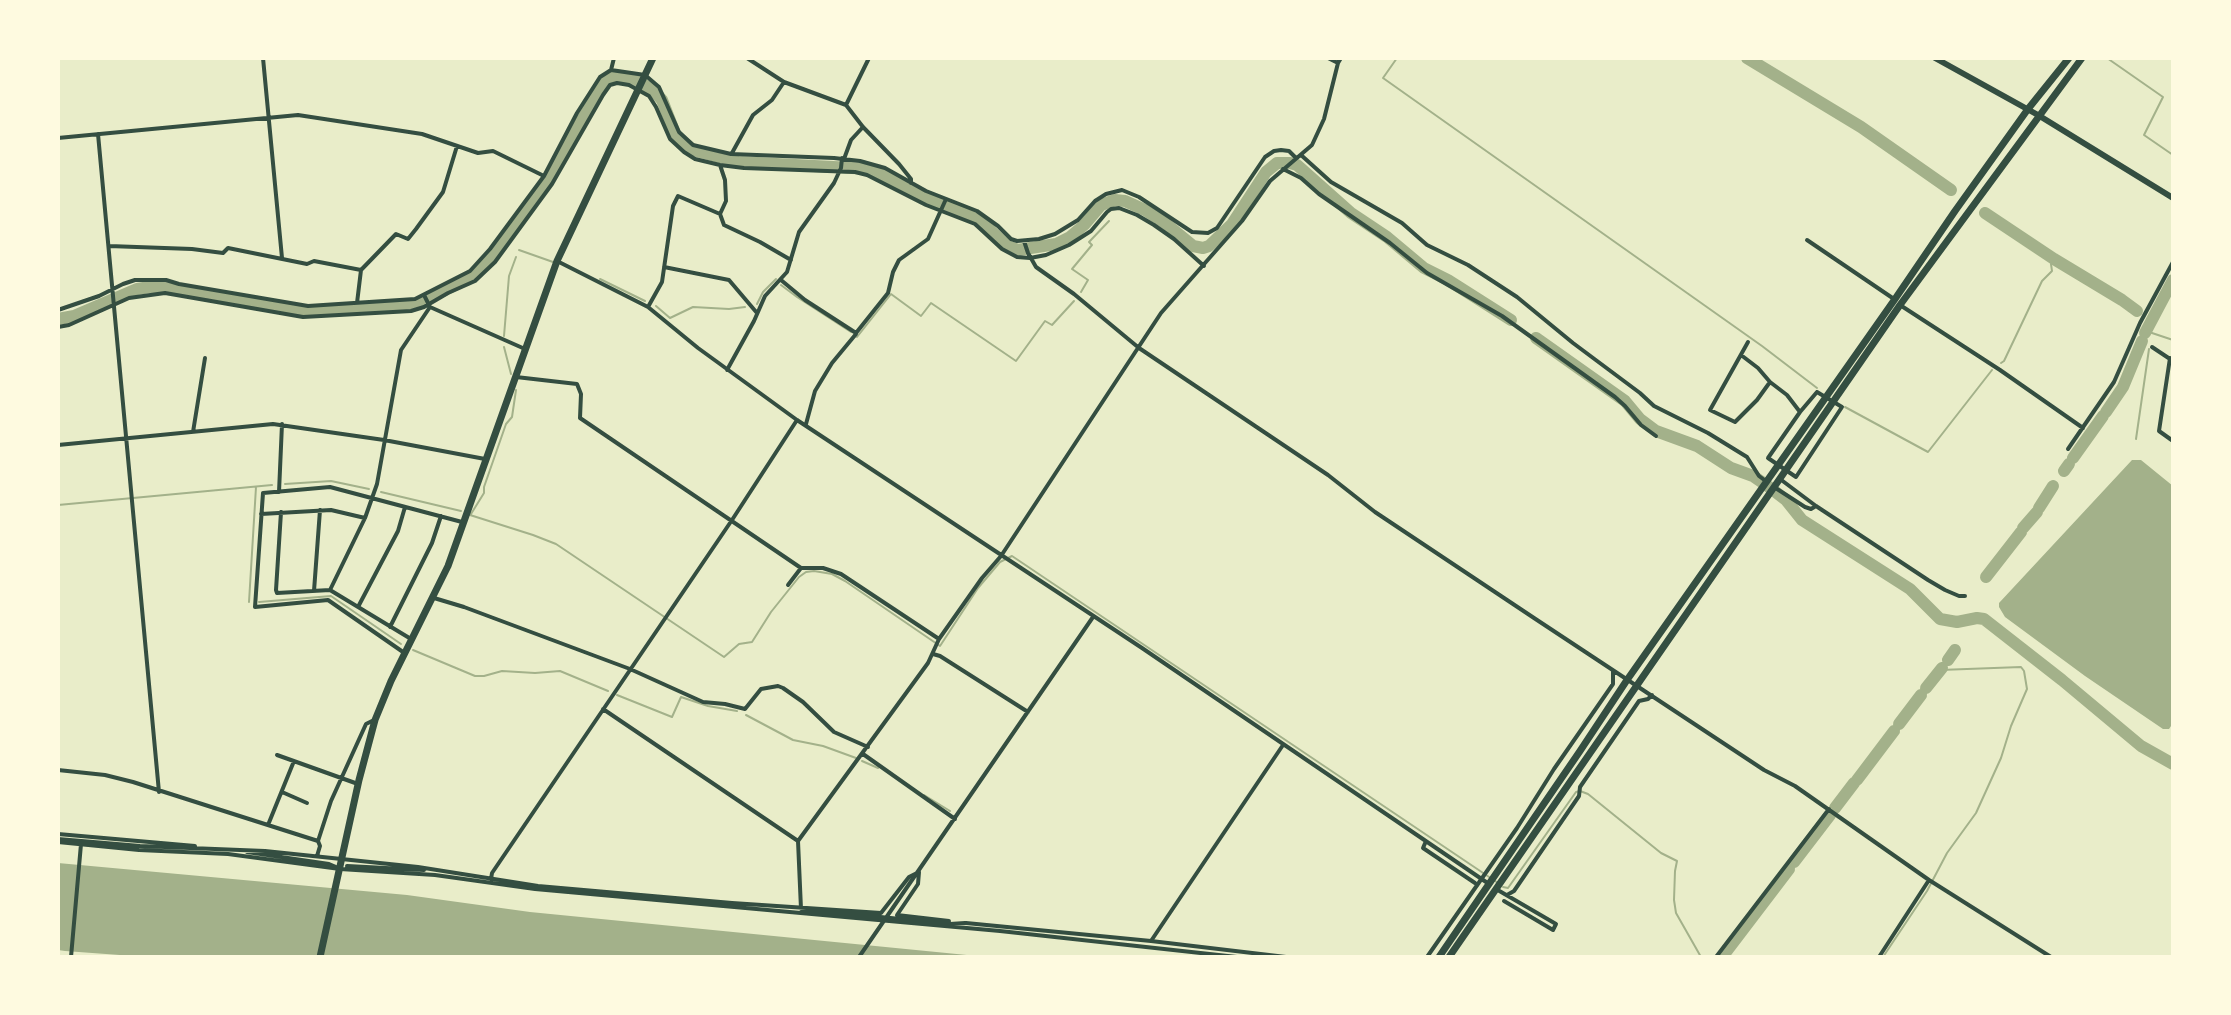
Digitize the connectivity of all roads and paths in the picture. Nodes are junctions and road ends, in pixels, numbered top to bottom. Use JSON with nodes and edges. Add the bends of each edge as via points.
{"nodes":[{"id":1,"x":263,"y":58,"type":"edge"},
{"id":2,"x":614,"y":58,"type":"edge"},
{"id":3,"x":653,"y":58,"type":"edge"},
{"id":4,"x":747,"y":58,"type":"edge"},
{"id":5,"x":869,"y":58,"type":"edge"},
{"id":6,"x":1328,"y":58,"type":"edge"},
{"id":7,"x":1935,"y":58,"type":"edge"},
{"id":8,"x":2069,"y":58,"type":"edge"},
{"id":9,"x":2082,"y":58,"type":"edge"},
{"id":10,"x":1339,"y":61,"type":"edge"},
{"id":11,"x":611,"y":70,"type":"junction"},
{"id":12,"x":645,"y":75,"type":"junction"},
{"id":13,"x":784,"y":82,"type":"junction"},
{"id":14,"x":638,"y":89,"type":"junction"},
{"id":15,"x":846,"y":105,"type":"junction"},
{"id":16,"x":2028,"y":109,"type":"junction"},
{"id":17,"x":2038,"y":115,"type":"junction"},
{"id":18,"x":269,"y":118,"type":"junction"},
{"id":19,"x":863,"y":127,"type":"junction"},
{"id":20,"x":98,"y":134,"type":"junction"},
{"id":21,"x":58,"y":138,"type":"edge"},
{"id":22,"x":457,"y":146,"type":"junction"},
{"id":23,"x":730,"y":154,"type":"junction"},
{"id":24,"x":1298,"y":156,"type":"junction"},
{"id":25,"x":843,"y":159,"type":"junction"},
{"id":26,"x":720,"y":165,"type":"junction"},
{"id":27,"x":727,"y":166,"type":"junction"},
{"id":28,"x":1283,"y":169,"type":"junction"},
{"id":29,"x":840,"y":171,"type":"junction"},
{"id":30,"x":544,"y":176,"type":"junction"},
{"id":31,"x":911,"y":183,"type":"junction"},
{"id":32,"x":946,"y":198,"type":"junction"},
{"id":33,"x":2173,"y":198,"type":"edge"},
{"id":34,"x":942,"y":211,"type":"junction"},
{"id":35,"x":720,"y":214,"type":"junction"},
{"id":36,"x":497,"y":240,"type":"junction"},
{"id":37,"x":1807,"y":240,"type":"dead end"},
{"id":38,"x":1024,"y":243,"type":"junction"},
{"id":39,"x":109,"y":246,"type":"junction"},
{"id":40,"x":507,"y":247,"type":"junction"},
{"id":41,"x":1029,"y":255,"type":"junction"},
{"id":42,"x":282,"y":258,"type":"junction"},
{"id":43,"x":791,"y":260,"type":"junction"},
{"id":44,"x":557,"y":261,"type":"junction"},
{"id":45,"x":2173,"y":262,"type":"edge"},
{"id":46,"x":1204,"y":266,"type":"junction"},
{"id":47,"x":664,"y":267,"type":"junction"},
{"id":48,"x":361,"y":270,"type":"junction"},
{"id":49,"x":781,"y":280,"type":"junction"},
{"id":50,"x":219,"y":291,"type":"junction"},
{"id":51,"x":113,"y":292,"type":"junction"},
{"id":52,"x":424,"y":295,"type":"junction"},
{"id":53,"x":217,"y":302,"type":"junction"},
{"id":54,"x":1898,"y":302,"type":"junction"},
{"id":55,"x":357,"y":303,"type":"junction"},
{"id":56,"x":114,"y":304,"type":"junction"},
{"id":57,"x":430,"y":306,"type":"junction"},
{"id":58,"x":648,"y":307,"type":"junction"},
{"id":59,"x":58,"y":310,"type":"edge"},
{"id":60,"x":757,"y":313,"type":"junction"},
{"id":61,"x":58,"y":327,"type":"edge"},
{"id":62,"x":856,"y":333,"type":"junction"},
{"id":63,"x":1748,"y":342,"type":"dead end"},
{"id":64,"x":2152,"y":347,"type":"dead end"},
{"id":65,"x":1139,"y":348,"type":"junction"},
{"id":66,"x":525,"y":349,"type":"junction"},
{"id":67,"x":1741,"y":355,"type":"junction"},
{"id":68,"x":205,"y":358,"type":"dead end"},
{"id":69,"x":2171,"y":359,"type":"edge"},
{"id":70,"x":727,"y":370,"type":"junction"},
{"id":71,"x":516,"y":377,"type":"junction"},
{"id":72,"x":1770,"y":382,"type":"junction"},
{"id":73,"x":1829,"y":400,"type":"junction"},
{"id":74,"x":1800,"y":412,"type":"junction"},
{"id":75,"x":797,"y":420,"type":"junction"},
{"id":76,"x":282,"y":424,"type":"junction"},
{"id":77,"x":806,"y":424,"type":"junction"},
{"id":78,"x":2083,"y":428,"type":"junction"},
{"id":79,"x":193,"y":432,"type":"junction"},
{"id":80,"x":1656,"y":436,"type":"dead end"},
{"id":81,"x":127,"y":439,"type":"junction"},
{"id":82,"x":384,"y":440,"type":"junction"},
{"id":83,"x":2173,"y":441,"type":"edge"},
{"id":84,"x":58,"y":445,"type":"edge"},
{"id":85,"x":2068,"y":449,"type":"dead end"},
{"id":86,"x":485,"y":459,"type":"junction"},
{"id":87,"x":1777,"y":477,"type":"junction"},
{"id":88,"x":279,"y":492,"type":"junction"},
{"id":89,"x":1765,"y":493,"type":"junction"},
{"id":90,"x":372,"y":498,"type":"junction"},
{"id":91,"x":1816,"y":506,"type":"junction"},
{"id":92,"x":405,"y":507,"type":"junction"},
{"id":93,"x":320,"y":510,"type":"junction"},
{"id":94,"x":281,"y":512,"type":"junction"},
{"id":95,"x":261,"y":514,"type":"junction"},
{"id":96,"x":441,"y":516,"type":"junction"},
{"id":97,"x":365,"y":518,"type":"junction"},
{"id":98,"x":732,"y":520,"type":"junction"},
{"id":99,"x":464,"y":522,"type":"junction"},
{"id":100,"x":1001,"y":556,"type":"junction"},
{"id":101,"x":801,"y":568,"type":"junction"},
{"id":102,"x":788,"y":585,"type":"dead end"},
{"id":103,"x":330,"y":590,"type":"junction"},
{"id":104,"x":314,"y":591,"type":"junction"},
{"id":105,"x":1965,"y":596,"type":"dead end"},
{"id":106,"x":434,"y":598,"type":"junction"},
{"id":107,"x":358,"y":607,"type":"junction"},
{"id":108,"x":1093,"y":617,"type":"junction"},
{"id":109,"x":390,"y":627,"type":"junction"},
{"id":110,"x":939,"y":639,"type":"junction"},
{"id":111,"x":413,"y":640,"type":"junction"},
{"id":112,"x":406,"y":653,"type":"junction"},
{"id":113,"x":933,"y":654,"type":"junction"},
{"id":114,"x":630,"y":669,"type":"junction"},
{"id":115,"x":1613,"y":671,"type":"junction"},
{"id":116,"x":1627,"y":680,"type":"junction"},
{"id":117,"x":1637,"y":685,"type":"junction"},
{"id":118,"x":1652,"y":695,"type":"junction"},
{"id":119,"x":603,"y":709,"type":"junction"},
{"id":120,"x":1028,"y":712,"type":"junction"},
{"id":121,"x":375,"y":720,"type":"junction"},
{"id":122,"x":1283,"y":745,"type":"junction"},
{"id":123,"x":868,"y":747,"type":"junction"},
{"id":124,"x":863,"y":754,"type":"junction"},
{"id":125,"x":277,"y":755,"type":"dead end"},
{"id":126,"x":294,"y":761,"type":"junction"},
{"id":127,"x":58,"y":770,"type":"edge"},
{"id":128,"x":340,"y":779,"type":"junction"},
{"id":129,"x":358,"y":784,"type":"junction"},
{"id":130,"x":159,"y":792,"type":"junction"},
{"id":131,"x":282,"y":792,"type":"junction"},
{"id":132,"x":307,"y":803,"type":"dead end"},
{"id":133,"x":1829,"y":809,"type":"junction"},
{"id":134,"x":955,"y":819,"type":"junction"},
{"id":135,"x":268,"y":825,"type":"junction"},
{"id":136,"x":58,"y":839,"type":"edge"},
{"id":137,"x":318,"y":841,"type":"junction"},
{"id":138,"x":798,"y":841,"type":"junction"},
{"id":139,"x":1426,"y":841,"type":"junction"},
{"id":140,"x":81,"y":844,"type":"junction"},
{"id":141,"x":243,"y":853,"type":"junction"},
{"id":142,"x":317,"y":856,"type":"junction"},
{"id":143,"x":343,"y":867,"type":"junction"},
{"id":144,"x":433,"y":870,"type":"junction"},
{"id":145,"x":919,"y":872,"type":"junction"},
{"id":146,"x":491,"y":879,"type":"junction"},
{"id":147,"x":1481,"y":879,"type":"junction"},
{"id":148,"x":1929,"y":880,"type":"junction"},
{"id":149,"x":1475,"y":883,"type":"dead end"},
{"id":150,"x":1493,"y":887,"type":"junction"},
{"id":151,"x":1507,"y":895,"type":"junction"},
{"id":152,"x":1504,"y":901,"type":"dead end"},
{"id":153,"x":801,"y":909,"type":"junction"},
{"id":154,"x":886,"y":919,"type":"junction"},
{"id":155,"x":965,"y":923,"type":"junction"},
{"id":156,"x":1151,"y":941,"type":"junction"},
{"id":157,"x":71,"y":957,"type":"edge"},
{"id":158,"x":320,"y":957,"type":"edge"},
{"id":159,"x":859,"y":957,"type":"edge"},
{"id":160,"x":1237,"y":957,"type":"edge"},
{"id":161,"x":1286,"y":957,"type":"edge"},
{"id":162,"x":1427,"y":957,"type":"edge"},
{"id":163,"x":1439,"y":957,"type":"edge"},
{"id":164,"x":1449,"y":957,"type":"edge"},
{"id":165,"x":1716,"y":957,"type":"edge"},
{"id":166,"x":1879,"y":957,"type":"edge"},
{"id":167,"x":2051,"y":957,"type":"edge"}],
"edges":[{"from":1,"to":18,"type":"street"},
{"from":2,"to":11,"type":"street"},
{"from":3,"to":12,"type":"main road"},
{"from":4,"to":13,"type":"street"},
{"from":5,"to":15,"type":"street"},
{"from":6,"to":10,"type":"street"},
{"from":7,"to":16,"type":"main road"},
{"from":8,"to":16,"type":"main road"},
{"from":9,"to":17,"type":"main road"},
{"from":10,"to":24,"type":"street","via":[[1316,139]]},
{"from":11,"to":12,"type":"street"},
{"from":11,"to":30,"type":"street","via":[[600,77],[577,113]]},
{"from":12,"to":14,"type":"main road"},
{"from":12,"to":23,"type":"street","via":[[659,87],[679,132],[693,145]]},
{"from":13,"to":15,"type":"street"},
{"from":13,"to":23,"type":"street","via":[[753,115]]},
{"from":14,"to":26,"type":"street","via":[[652,101],[670,139],[684,152]]},
{"from":14,"to":40,"type":"street","via":[[617,83],[608,88],[552,184]]},
{"from":14,"to":44,"type":"main road"},
{"from":15,"to":19,"type":"street"},
{"from":16,"to":17,"type":"main road"},
{"from":16,"to":54,"type":"main road"},
{"from":17,"to":33,"type":"main road"},
{"from":17,"to":54,"type":"main road"},
{"from":18,"to":20,"type":"street"},
{"from":18,"to":22,"type":"street","via":[[298,115],[354,122]]},
{"from":18,"to":42,"type":"street"},
{"from":19,"to":25,"type":"street"},
{"from":19,"to":31,"type":"street"},
{"from":20,"to":21,"type":"street"},
{"from":20,"to":39,"type":"street"},
{"from":22,"to":30,"type":"street","via":[[478,153],[493,151]]},
{"from":22,"to":48,"type":"street","via":[[443,192],[416,229],[408,239],[396,234]]},
{"from":23,"to":25,"type":"street"},
{"from":23,"to":27,"type":"street"},
{"from":24,"to":28,"type":"street"},
{"from":24,"to":38,"type":"street","via":[[1281,150],[1265,157],[1217,228],[1208,233],[1192,232],[1122,190],[1095,201],[1067,228]]},
{"from":24,"to":91,"type":"street","via":[[1427,245],[1517,297],[1654,406],[1747,457],[1759,476],[1805,507]]},
{"from":25,"to":29,"type":"street"},
{"from":25,"to":31,"type":"street","via":[[885,168]]},
{"from":26,"to":27,"type":"street"},
{"from":26,"to":35,"type":"street","via":[[726,201]]},
{"from":27,"to":29,"type":"street"},
{"from":28,"to":46,"type":"street"},
{"from":28,"to":80,"type":"street","via":[[1427,273],[1502,316],[1615,397]]},
{"from":29,"to":34,"type":"street","via":[[877,178]]},
{"from":29,"to":43,"type":"street","via":[[799,232]]},
{"from":30,"to":36,"type":"street"},
{"from":31,"to":32,"type":"street"},
{"from":32,"to":34,"type":"street"},
{"from":32,"to":38,"type":"street","via":[[977,211],[1011,239]]},
{"from":34,"to":41,"type":"street","via":[[975,224],[1017,257]]},
{"from":34,"to":62,"type":"street","via":[[928,239],[899,260],[888,293]]},
{"from":35,"to":43,"type":"street","via":[[724,225]]},
{"from":35,"to":47,"type":"street","via":[[678,196]]},
{"from":36,"to":40,"type":"street"},
{"from":36,"to":52,"type":"street","via":[[470,271]]},
{"from":37,"to":54,"type":"street"},
{"from":38,"to":41,"type":"street"},
{"from":39,"to":42,"type":"street","via":[[223,253],[228,248]]},
{"from":39,"to":51,"type":"street"},
{"from":40,"to":57,"type":"street","via":[[475,281]]},
{"from":41,"to":46,"type":"street","via":[[1046,255],[1069,245],[1119,208],[1154,225]]},
{"from":41,"to":65,"type":"street","via":[[1036,267]]},
{"from":42,"to":48,"type":"street"},
{"from":43,"to":49,"type":"street"},
{"from":44,"to":58,"type":"street"},
{"from":44,"to":66,"type":"main road"},
{"from":45,"to":78,"type":"street","via":[[2114,382]]},
{"from":46,"to":65,"type":"street","via":[[1166,306]]},
{"from":47,"to":58,"type":"street"},
{"from":47,"to":60,"type":"street","via":[[729,280]]},
{"from":48,"to":55,"type":"street"},
{"from":49,"to":60,"type":"street"},
{"from":49,"to":62,"type":"street"},
{"from":50,"to":51,"type":"street","via":[[148,280],[123,284]]},
{"from":50,"to":53,"type":"street"},
{"from":50,"to":55,"type":"street","via":[[308,306]]},
{"from":51,"to":56,"type":"street"},
{"from":51,"to":59,"type":"street"},
{"from":52,"to":55,"type":"street"},
{"from":52,"to":57,"type":"street"},
{"from":53,"to":56,"type":"street","via":[[165,293]]},
{"from":53,"to":57,"type":"street","via":[[303,317]]},
{"from":54,"to":73,"type":"main road"},
{"from":54,"to":78,"type":"street"},
{"from":56,"to":61,"type":"street"},
{"from":56,"to":81,"type":"street"},
{"from":57,"to":66,"type":"street"},
{"from":57,"to":82,"type":"street","via":[[401,350]]},
{"from":58,"to":70,"type":"street"},
{"from":60,"to":70,"type":"street"},
{"from":62,"to":77,"type":"street","via":[[815,391]]},
{"from":63,"to":67,"type":"street"},
{"from":64,"to":69,"type":"street"},
{"from":65,"to":100,"type":"street"},
{"from":65,"to":115,"type":"street"},
{"from":66,"to":71,"type":"main road"},
{"from":67,"to":72,"type":"street"},
{"from":67,"to":72,"type":"street","via":[[1710,410],[1735,422]]},
{"from":68,"to":79,"type":"street"},
{"from":69,"to":83,"type":"street","via":[[2159,431]]},
{"from":70,"to":75,"type":"street"},
{"from":71,"to":86,"type":"main road"},
{"from":71,"to":98,"type":"street","via":[[577,384],[580,418]]},
{"from":72,"to":74,"type":"street"},
{"from":73,"to":74,"type":"street","via":[[1817,392]]},
{"from":73,"to":74,"type":"street","via":[[1842,407],[1796,477],[1768,458]]},
{"from":73,"to":87,"type":"main road"},
{"from":75,"to":77,"type":"street"},
{"from":75,"to":98,"type":"street"},
{"from":76,"to":79,"type":"street"},
{"from":76,"to":82,"type":"street"},
{"from":76,"to":88,"type":"street"},
{"from":77,"to":100,"type":"street"},
{"from":78,"to":85,"type":"street"},
{"from":79,"to":81,"type":"street"},
{"from":81,"to":84,"type":"street"},
{"from":81,"to":130,"type":"street"},
{"from":82,"to":86,"type":"street"},
{"from":82,"to":90,"type":"street"},
{"from":86,"to":99,"type":"main road"},
{"from":87,"to":89,"type":"main road"},
{"from":87,"to":91,"type":"street"},
{"from":88,"to":90,"type":"street","via":[[330,487]]},
{"from":88,"to":95,"type":"street","via":[[263,493]]},
{"from":89,"to":116,"type":"main road"},
{"from":89,"to":117,"type":"main road"},
{"from":90,"to":92,"type":"street"},
{"from":90,"to":97,"type":"street"},
{"from":91,"to":105,"type":"street","via":[[1945,590]]},
{"from":92,"to":96,"type":"street"},
{"from":92,"to":107,"type":"street"},
{"from":93,"to":94,"type":"street"},
{"from":93,"to":97,"type":"street"},
{"from":93,"to":104,"type":"street"},
{"from":94,"to":95,"type":"street"},
{"from":94,"to":104,"type":"street","via":[[277,593]]},
{"from":95,"to":112,"type":"street","via":[[255,607],[328,600]]},
{"from":96,"to":99,"type":"street"},
{"from":96,"to":109,"type":"street"},
{"from":97,"to":103,"type":"street"},
{"from":98,"to":101,"type":"street"},
{"from":98,"to":114,"type":"street"},
{"from":99,"to":106,"type":"main road"},
{"from":100,"to":108,"type":"street"},
{"from":100,"to":110,"type":"street"},
{"from":101,"to":102,"type":"street"},
{"from":101,"to":110,"type":"street","via":[[841,574]]},
{"from":103,"to":104,"type":"street"},
{"from":103,"to":107,"type":"street"},
{"from":106,"to":111,"type":"main road"},
{"from":106,"to":114,"type":"street"},
{"from":107,"to":109,"type":"street"},
{"from":108,"to":120,"type":"street"},
{"from":108,"to":122,"type":"street"},
{"from":109,"to":111,"type":"street"},
{"from":110,"to":113,"type":"street"},
{"from":111,"to":112,"type":"main road"},
{"from":112,"to":121,"type":"main road"},
{"from":113,"to":120,"type":"street"},
{"from":113,"to":123,"type":"street"},
{"from":114,"to":119,"type":"street"},
{"from":114,"to":123,"type":"street","via":[[703,702],[745,709],[761,689],[778,686],[834,732]]},
{"from":115,"to":116,"type":"street"},
{"from":115,"to":147,"type":"street","via":[[1613,684]]},
{"from":116,"to":117,"type":"street"},
{"from":116,"to":150,"type":"main road"},
{"from":117,"to":118,"type":"street"},
{"from":117,"to":150,"type":"main road"},
{"from":118,"to":133,"type":"street"},
{"from":118,"to":151,"type":"street","via":[[1639,701]]},
{"from":119,"to":138,"type":"street"},
{"from":119,"to":146,"type":"street"},
{"from":120,"to":134,"type":"street"},
{"from":121,"to":128,"type":"street","via":[[366,724]]},
{"from":121,"to":129,"type":"main road"},
{"from":122,"to":139,"type":"street"},
{"from":122,"to":156,"type":"street"},
{"from":123,"to":124,"type":"street"},
{"from":124,"to":134,"type":"street"},
{"from":124,"to":138,"type":"street"},
{"from":125,"to":126,"type":"street"},
{"from":126,"to":128,"type":"street"},
{"from":126,"to":131,"type":"street"},
{"from":127,"to":130,"type":"street","via":[[105,775]]},
{"from":128,"to":129,"type":"street"},
{"from":128,"to":137,"type":"street"},
{"from":129,"to":143,"type":"main road"},
{"from":130,"to":135,"type":"street"},
{"from":131,"to":132,"type":"street"},
{"from":131,"to":135,"type":"street"},
{"from":133,"to":148,"type":"street"},
{"from":133,"to":165,"type":"street"},
{"from":134,"to":145,"type":"street"},
{"from":135,"to":137,"type":"street"},
{"from":136,"to":140,"type":"street"},
{"from":136,"to":141,"type":"street"},
{"from":137,"to":142,"type":"street"},
{"from":138,"to":153,"type":"street"},
{"from":139,"to":147,"type":"street"},
{"from":139,"to":149,"type":"street","via":[[1423,848]]},
{"from":140,"to":141,"type":"street"},
{"from":140,"to":157,"type":"street"},
{"from":141,"to":142,"type":"street"},
{"from":141,"to":143,"type":"street"},
{"from":142,"to":144,"type":"street"},
{"from":143,"to":144,"type":"street"},
{"from":143,"to":154,"type":"street"},
{"from":143,"to":158,"type":"main road"},
{"from":144,"to":146,"type":"street"},
{"from":145,"to":153,"type":"street","via":[[881,913]]},
{"from":145,"to":154,"type":"street"},
{"from":145,"to":155,"type":"street","via":[[918,884],[897,915]]},
{"from":146,"to":153,"type":"street"},
{"from":147,"to":150,"type":"street"},
{"from":147,"to":162,"type":"street"},
{"from":148,"to":166,"type":"street"},
{"from":148,"to":167,"type":"street"},
{"from":150,"to":151,"type":"street"},
{"from":150,"to":163,"type":"main road"},
{"from":150,"to":164,"type":"main road"},
{"from":151,"to":152,"type":"street","via":[[1556,924],[1553,930]]},
{"from":153,"to":154,"type":"street"},
{"from":154,"to":155,"type":"street"},
{"from":154,"to":159,"type":"street"},
{"from":154,"to":160,"type":"street"},
{"from":155,"to":156,"type":"street"},
{"from":156,"to":161,"type":"street"}]}
